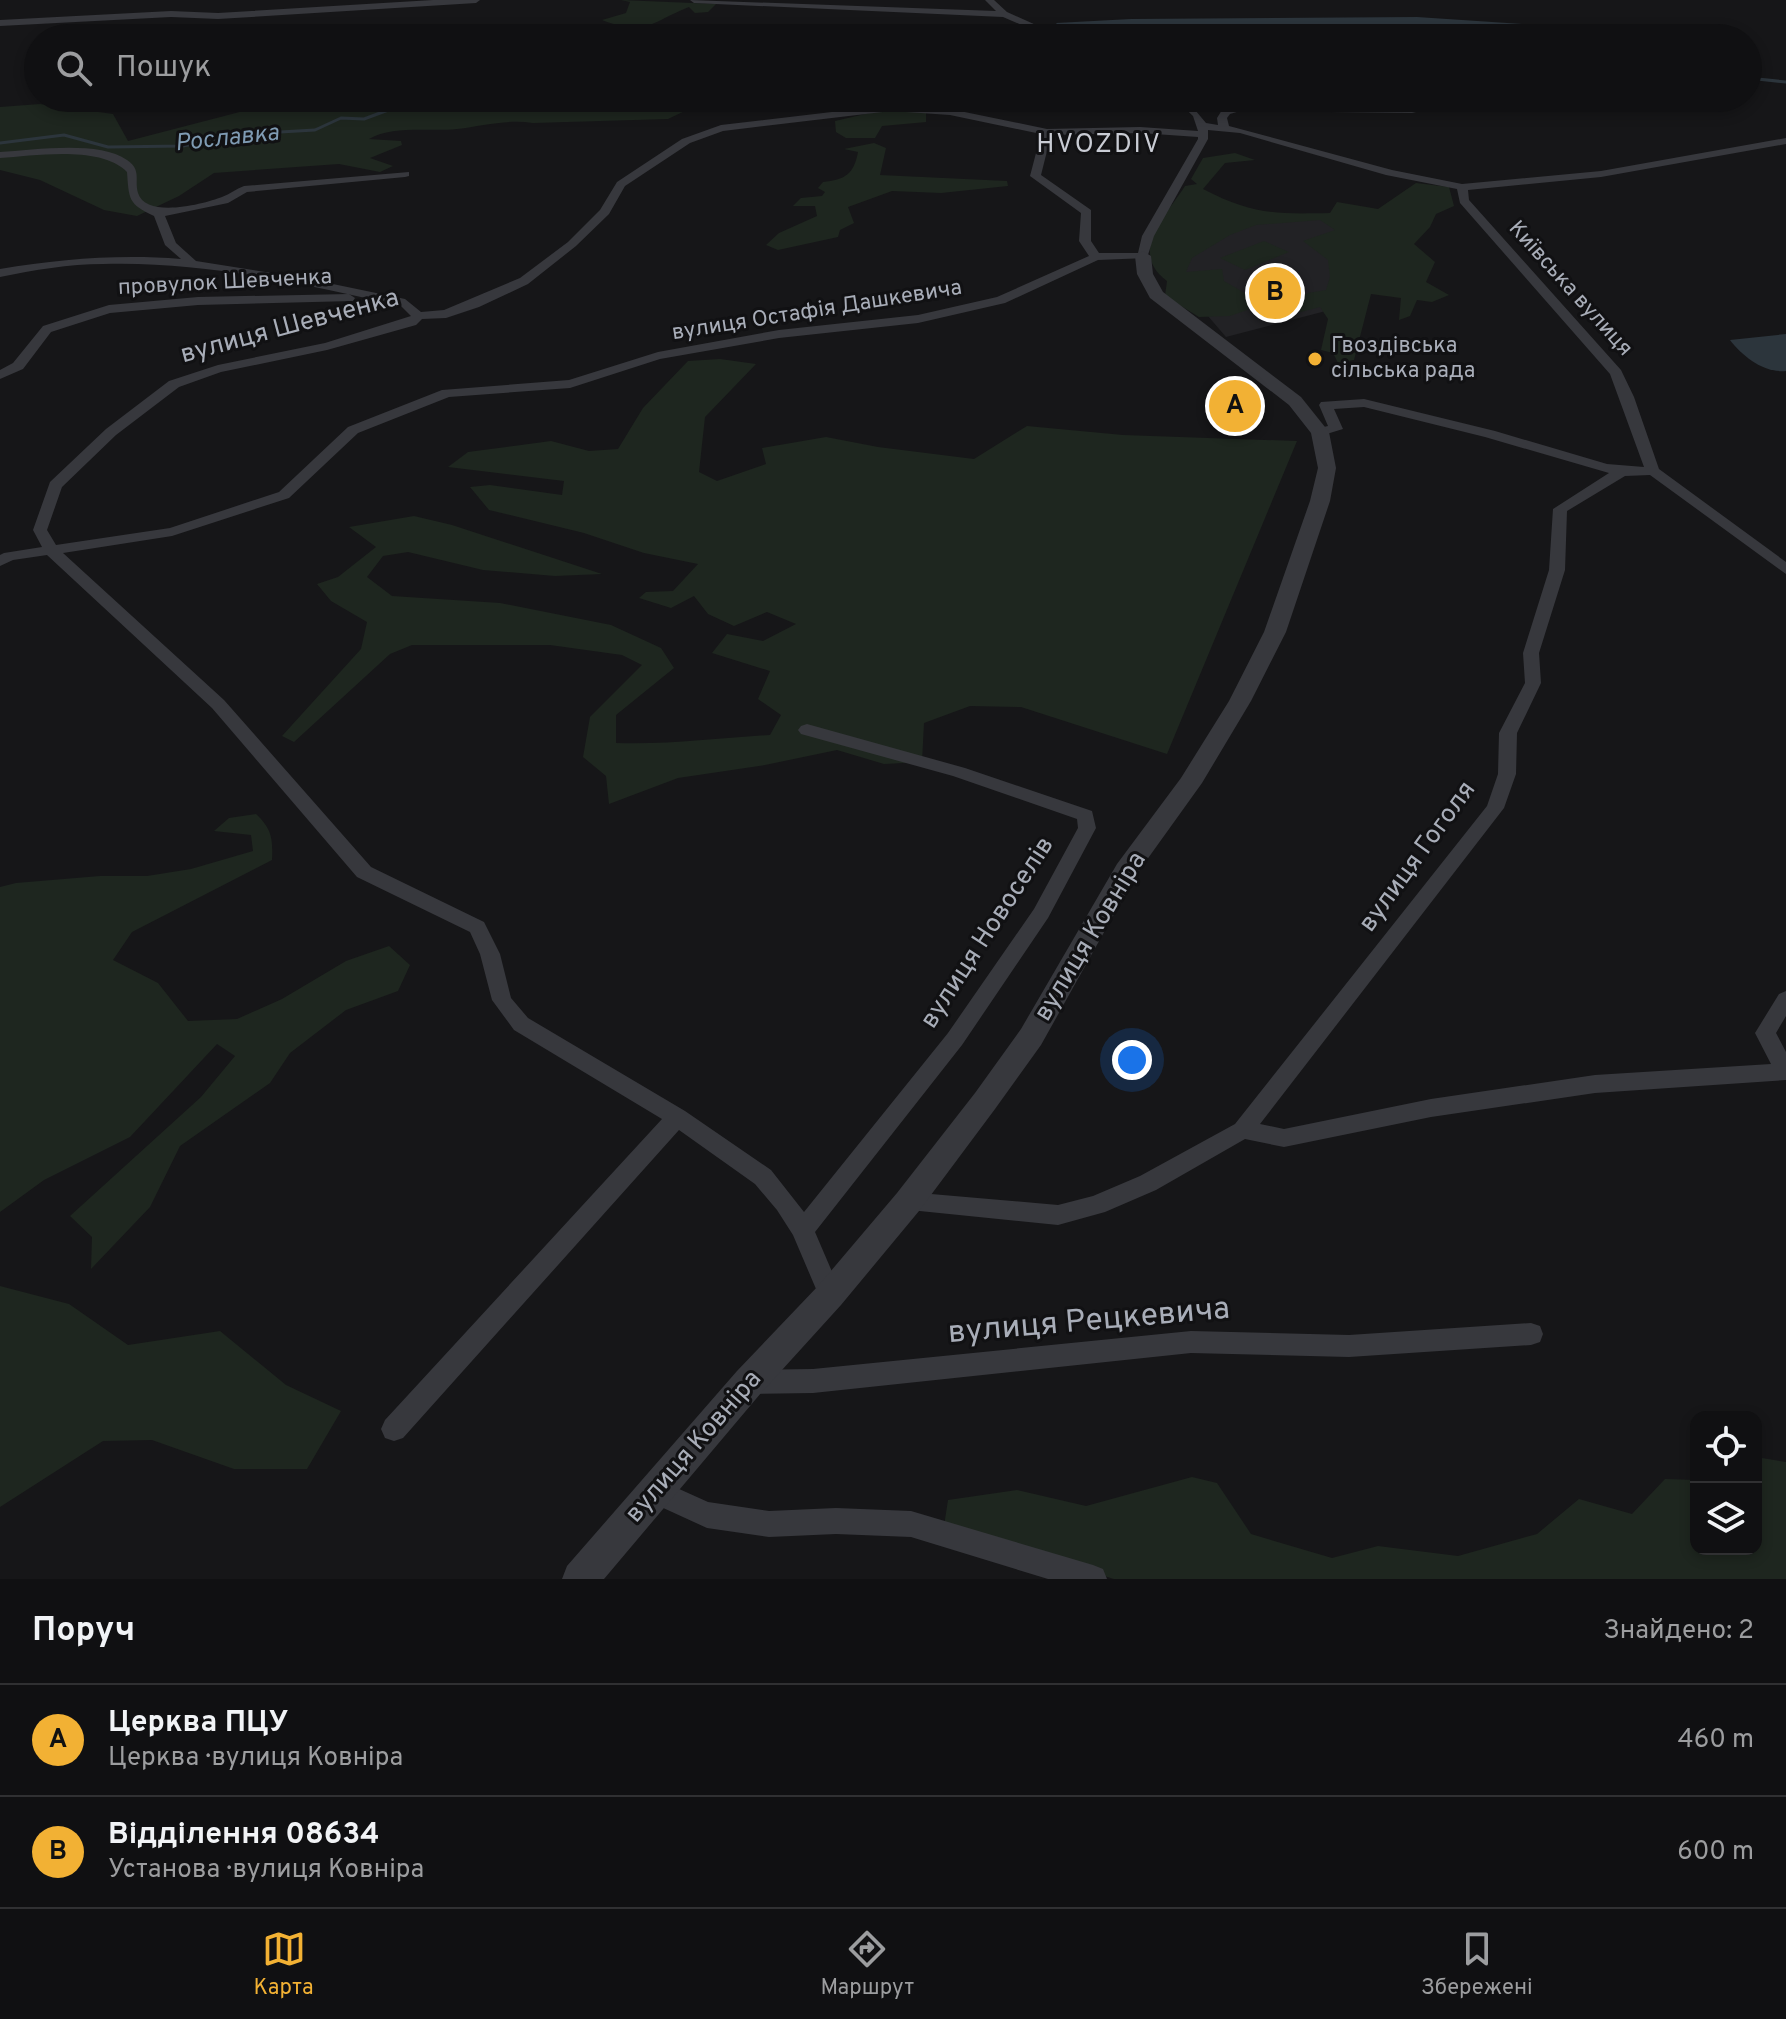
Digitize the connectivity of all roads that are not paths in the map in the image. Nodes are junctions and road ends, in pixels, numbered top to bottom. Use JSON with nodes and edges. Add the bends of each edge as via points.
{"nodes":[{"id":1,"x":335,"y":0,"type":"edge"},
{"id":2,"x":476,"y":0,"type":"edge"},
{"id":3,"x":694,"y":0,"type":"edge"},
{"id":4,"x":989,"y":0,"type":"edge"},
{"id":5,"x":1004,"y":14,"type":"junction"},
{"id":6,"x":183,"y":15,"type":"junction"},
{"id":7,"x":0,"y":23,"type":"edge"},
{"id":8,"x":1027,"y":24,"type":"edge"},
{"id":9,"x":857,"y":112,"type":"edge"},
{"id":10,"x":950,"y":112,"type":"edge"},
{"id":11,"x":1193,"y":112,"type":"edge"},
{"id":12,"x":1226,"y":112,"type":"edge"},
{"id":13,"x":1224,"y":128,"type":"junction"},
{"id":14,"x":1204,"y":130,"type":"junction"},
{"id":15,"x":1047,"y":132,"type":"junction"},
{"id":16,"x":1786,"y":141,"type":"edge"},
{"id":17,"x":0,"y":155,"type":"edge"},
{"id":18,"x":405,"y":174,"type":"dead end"},
{"id":19,"x":1462,"y":187,"type":"junction"},
{"id":20,"x":159,"y":214,"type":"junction"},
{"id":21,"x":1143,"y":256,"type":"junction"},
{"id":22,"x":1096,"y":257,"type":"junction"},
{"id":23,"x":192,"y":263,"type":"junction"},
{"id":24,"x":0,"y":273,"type":"edge"},
{"id":25,"x":380,"y":297,"type":"junction"},
{"id":26,"x":418,"y":316,"type":"junction"},
{"id":27,"x":0,"y":375,"type":"edge"},
{"id":28,"x":1320,"y":432,"type":"junction"},
{"id":29,"x":1653,"y":471,"type":"junction"},
{"id":30,"x":1622,"y":472,"type":"junction"},
{"id":31,"x":52,"y":551,"type":"junction"},
{"id":32,"x":0,"y":561,"type":"edge"},
{"id":33,"x":1786,"y":569,"type":"edge"},
{"id":34,"x":807,"y":730,"type":"dead end"},
{"id":35,"x":1786,"y":999,"type":"edge"},
{"id":36,"x":1785,"y":1072,"type":"edge"},
{"id":37,"x":677,"y":1117,"type":"junction"},
{"id":38,"x":1243,"y":1130,"type":"junction"},
{"id":39,"x":908,"y":1202,"type":"junction"},
{"id":40,"x":803,"y":1230,"type":"junction"},
{"id":41,"x":830,"y":1295,"type":"junction"},
{"id":42,"x":1531,"y":1334,"type":"dead end"},
{"id":43,"x":749,"y":1382,"type":"junction"},
{"id":44,"x":394,"y":1429,"type":"dead end"},
{"id":45,"x":657,"y":1492,"type":"junction"},
{"id":46,"x":580,"y":1579,"type":"edge"},
{"id":47,"x":1093,"y":1579,"type":"edge"}],
"edges":[{"from":1,"to":6,"type":"street"},
{"from":2,"to":6,"type":"street"},
{"from":3,"to":5,"type":"street"},
{"from":4,"to":5,"type":"street"},
{"from":5,"to":8,"type":"street"},
{"from":6,"to":7,"type":"street"},
{"from":9,"to":26,"type":"street","name":"вулиця Шевченка","via":[[721,128],[686,141],[621,184],[605,212],[524,281],[446,314]]},
{"from":10,"to":15,"type":"street","name":"вулиця Шевченка"},
{"from":11,"to":14,"type":"street"},
{"from":12,"to":13,"type":"street"},
{"from":13,"to":14,"type":"street","name":"вулиця Шевченка"},
{"from":13,"to":19,"type":"street","name":"вулиця Шевченка"},
{"from":14,"to":15,"type":"street","name":"вулиця Шевченка"},
{"from":14,"to":21,"type":"street","via":[[1148,236]]},
{"from":15,"to":22,"type":"street","via":[[1035,176],[1087,212],[1085,241]]},
{"from":16,"to":19,"type":"street","name":"вулиця Шевченка","via":[[1601,174]]},
{"from":17,"to":20,"type":"street","name":"провулок Шевченка","via":[[81,152],[125,162],[134,174],[133,195]]},
{"from":18,"to":20,"type":"street","via":[[244,189],[231,200]]},
{"from":19,"to":29,"type":"street","name":"Київська вулиця","via":[[1464,201],[1616,373],[1630,396]]},
{"from":20,"to":23,"type":"street","name":"провулок Шевченка","via":[[171,245]]},
{"from":21,"to":22,"type":"street","name":"вулиця Остафія Дашкевича"},
{"from":21,"to":28,"type":"street","name":"вулиця Ковніра","via":[[1156,295],[1295,401]]},
{"from":22,"to":31,"type":"street","name":"вулиця Остафія Дашкевича","via":[[1001,300],[918,319],[779,334],[658,356],[570,384],[447,393],[353,430],[284,495],[172,532]]},
{"from":23,"to":24,"type":"street","name":"провулок Шевченка","via":[[127,257]]},
{"from":23,"to":25,"type":"street","name":"провулок Шевченка","via":[[259,271]]},
{"from":25,"to":26,"type":"street","name":"провулок Шевченка","via":[[405,303]]},
{"from":25,"to":27,"type":"street","name":"провулок Шевченка","via":[[198,301],[109,309],[47,329],[18,366]]},
{"from":26,"to":31,"type":"street","name":"вулиця Шевченка","via":[[327,346],[174,384],[111,432],[55,485],[40,530]]},
{"from":28,"to":30,"type":"street","via":[[1336,429],[1326,405],[1345,402],[1490,434]]},
{"from":28,"to":39,"type":"street","name":"вулиця Ковніра","via":[[1327,468],[1320,501],[1275,632],[1240,701],[1190,783],[1126,870],[1031,1037]]},
{"from":29,"to":30,"type":"street"},
{"from":29,"to":33,"type":"street"},
{"from":30,"to":38,"type":"street","name":"вулиця Гоголя","via":[[1560,509],[1557,570],[1531,653],[1533,683],[1508,733],[1507,774],[1495,808]]},
{"from":31,"to":32,"type":"street","name":"вулиця Остафія Дашкевича"},
{"from":31,"to":37,"type":"street","via":[[218,704],[364,872],[477,927],[489,944],[504,1009]]},
{"from":34,"to":40,"type":"street","name":"вулиця Новоселів","via":[[1035,795],[1086,815],[1087,828],[1041,913],[955,1039]]},
{"from":35,"to":36,"type":"street","via":[[1765,1033]]},
{"from":36,"to":38,"type":"street","via":[[1595,1084],[1431,1108],[1284,1138]]},
{"from":37,"to":40,"type":"street","via":[[763,1177]]},
{"from":37,"to":44,"type":"street"},
{"from":38,"to":39,"type":"street","name":"вулиця Гоголя","via":[[1148,1183],[1058,1215]]},
{"from":39,"to":41,"type":"street","name":"вулиця Ковніра"},
{"from":40,"to":41,"type":"street"},
{"from":41,"to":43,"type":"street","name":"вулиця Ковніра"},
{"from":42,"to":43,"type":"street","name":"вулиця Рецкевича","via":[[1349,1346],[1191,1342],[813,1381]]},
{"from":43,"to":45,"type":"street","name":"вулиця Ковніра"},
{"from":45,"to":46,"type":"street","name":"вулиця Ковніра"},
{"from":45,"to":47,"type":"street","via":[[707,1515],[769,1524],[911,1524]]}]}
